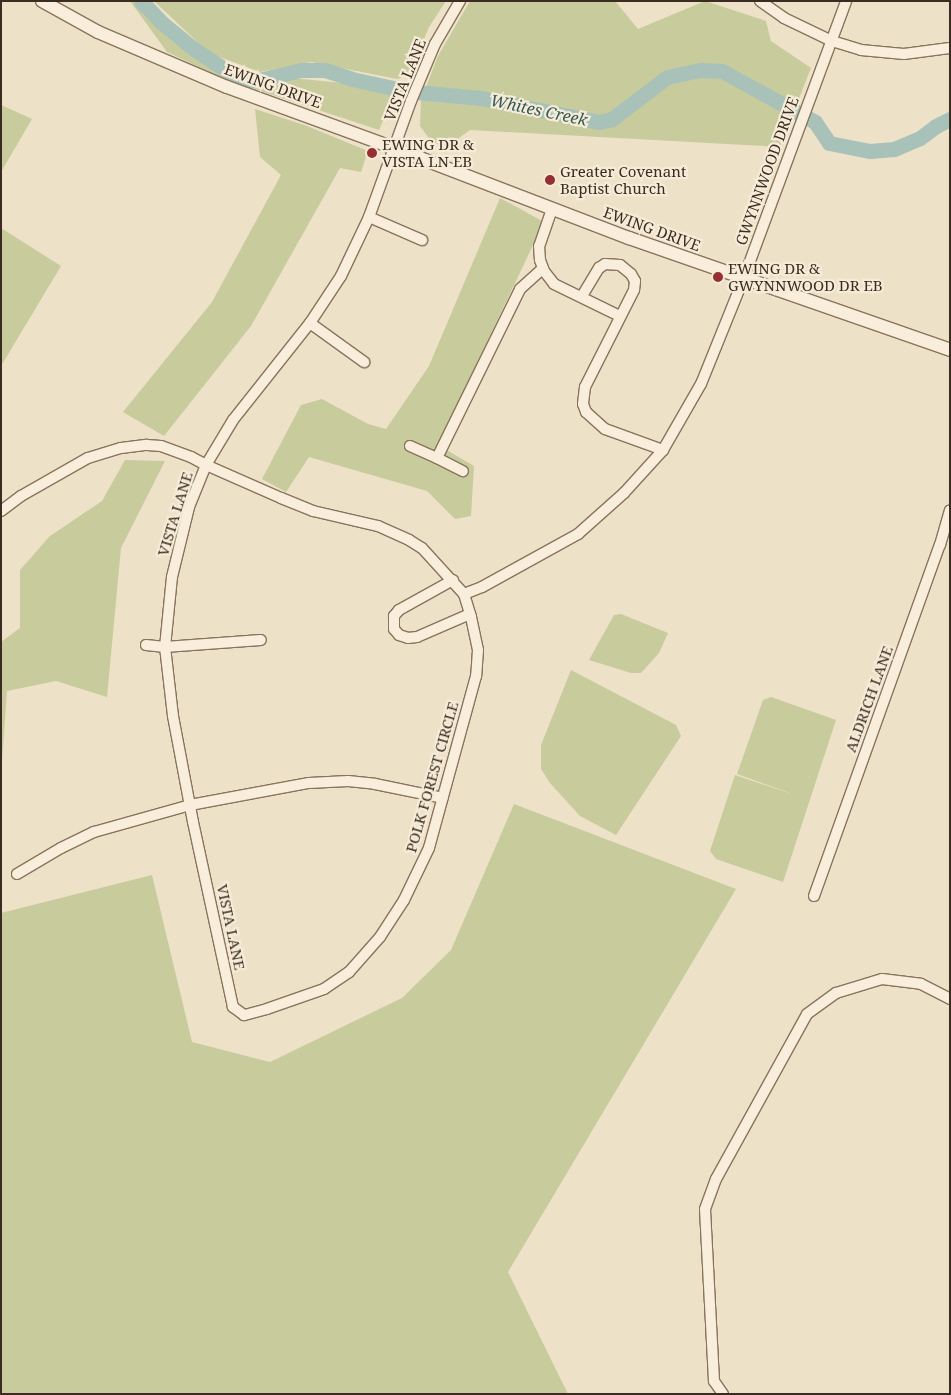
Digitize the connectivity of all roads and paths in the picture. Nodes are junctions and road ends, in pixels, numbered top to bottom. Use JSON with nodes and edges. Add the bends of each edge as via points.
{"nodes":[{"id":1,"x":42,"y":1,"type":"edge"},
{"id":2,"x":760,"y":1,"type":"edge"},
{"id":3,"x":846,"y":1,"type":"edge"},
{"id":4,"x":459,"y":3,"type":"edge"},
{"id":5,"x":832,"y":41,"type":"junction"},
{"id":6,"x":950,"y":48,"type":"edge"},
{"id":7,"x":394,"y":148,"type":"junction"},
{"id":8,"x":552,"y":209,"type":"junction"},
{"id":9,"x":369,"y":217,"type":"junction"},
{"id":10,"x":422,"y":240,"type":"dead end"},
{"id":11,"x":543,"y":268,"type":"junction"},
{"id":12,"x":743,"y":280,"type":"junction"},
{"id":13,"x":582,"y":296,"type":"junction"},
{"id":14,"x":620,"y":316,"type":"junction"},
{"id":15,"x":310,"y":322,"type":"junction"},
{"id":16,"x":950,"y":350,"type":"edge"},
{"id":17,"x":364,"y":362,"type":"dead end"},
{"id":18,"x":410,"y":446,"type":"dead end"},
{"id":19,"x":663,"y":450,"type":"junction"},
{"id":20,"x":437,"y":458,"type":"junction"},
{"id":21,"x":206,"y":465,"type":"junction"},
{"id":22,"x":463,"y":472,"type":"dead end"},
{"id":23,"x":950,"y":510,"type":"edge"},
{"id":24,"x":1,"y":511,"type":"edge"},
{"id":25,"x":945,"y":547,"type":"edge"},
{"id":26,"x":453,"y":580,"type":"junction"},
{"id":27,"x":464,"y":594,"type":"junction"},
{"id":28,"x":470,"y":614,"type":"junction"},
{"id":29,"x":261,"y":640,"type":"dead end"},
{"id":30,"x":146,"y":645,"type":"dead end"},
{"id":31,"x":165,"y":647,"type":"junction"},
{"id":32,"x":443,"y":798,"type":"junction"},
{"id":33,"x":190,"y":806,"type":"junction"},
{"id":34,"x":18,"y":874,"type":"dead end"},
{"id":35,"x":814,"y":896,"type":"dead end"},
{"id":36,"x":950,"y":999,"type":"edge"},
{"id":37,"x":233,"y":1007,"type":"joint"},
{"id":38,"x":723,"y":1394,"type":"edge"}],
"edges":[{"from":1,"to":7,"type":"street","name":"EWING DRIVE","via":[[98,32],[227,86]]},
{"from":2,"to":5,"type":"street","via":[[784,18]]},
{"from":3,"to":5,"type":"street","name":"GWYNNWOOD DRIVE"},
{"from":4,"to":7,"type":"street","name":"VISTA LANE","via":[[435,44]]},
{"from":5,"to":6,"type":"street","via":[[861,50],[904,54]]},
{"from":5,"to":12,"type":"street","name":"GWYNNWOOD DRIVE"},
{"from":7,"to":8,"type":"street","name":"EWING DRIVE"},
{"from":7,"to":9,"type":"street","name":"VISTA LANE"},
{"from":8,"to":11,"type":"street","via":[[539,246]]},
{"from":8,"to":12,"type":"street","name":"EWING DRIVE"},
{"from":9,"to":10,"type":"street"},
{"from":9,"to":15,"type":"street","name":"VISTA LANE","via":[[341,276]]},
{"from":11,"to":13,"type":"street","via":[[554,284]]},
{"from":11,"to":20,"type":"street","via":[[520,289]]},
{"from":12,"to":16,"type":"street","name":"EWING DRIVE"},
{"from":12,"to":19,"type":"street","name":"GWYNNWOOD DRIVE","via":[[701,384]]},
{"from":13,"to":14,"type":"street"},
{"from":13,"to":14,"type":"street","via":[[599,268],[606,264],[620,265],[635,281],[634,290]]},
{"from":14,"to":19,"type":"street","via":[[585,387],[583,404],[586,412],[605,429]]},
{"from":15,"to":17,"type":"street"},
{"from":15,"to":21,"type":"street","name":"VISTA LANE","via":[[233,420]]},
{"from":18,"to":20,"type":"street"},
{"from":19,"to":27,"type":"street","name":"GWYNNWOOD DRIVE","via":[[624,493],[578,534]]},
{"from":20,"to":22,"type":"street"},
{"from":21,"to":24,"type":"street","name":"POLK FOREST CIRCLE","via":[[161,446],[105,452],[72,466]]},
{"from":21,"to":26,"type":"street","name":"POLK FOREST CIRCLE","via":[[313,512],[378,526],[409,540],[422,548]]},
{"from":21,"to":31,"type":"street","name":"VISTA LANE","via":[[189,507],[172,577]]},
{"from":23,"to":25,"type":"street","name":"ALDRICH LANE"},
{"from":25,"to":35,"type":"street","name":"ALDRICH LANE"},
{"from":26,"to":27,"type":"street","name":"POLK FOREST CIRCLE"},
{"from":26,"to":28,"type":"street","via":[[399,610],[394,616],[394,629],[399,635],[417,637]]},
{"from":27,"to":28,"type":"street","name":"POLK FOREST CIRCLE"},
{"from":28,"to":32,"type":"street","name":"POLK FOREST CIRCLE","via":[[478,650],[476,676]]},
{"from":29,"to":31,"type":"street"},
{"from":30,"to":31,"type":"street"},
{"from":31,"to":33,"type":"street","name":"VISTA LANE","via":[[173,716]]},
{"from":32,"to":33,"type":"street","via":[[348,781],[309,783]]},
{"from":32,"to":37,"type":"street","name":"POLK FOREST CIRCLE","via":[[429,848],[404,900],[380,937],[349,972],[324,990],[267,1009],[244,1015]]},
{"from":33,"to":34,"type":"street","via":[[94,832]]},
{"from":33,"to":37,"type":"street","name":"VISTA LANE"},
{"from":36,"to":38,"type":"street","via":[[920,984],[882,979],[836,993],[807,1014],[716,1179],[705,1209],[714,1381]]}]}
